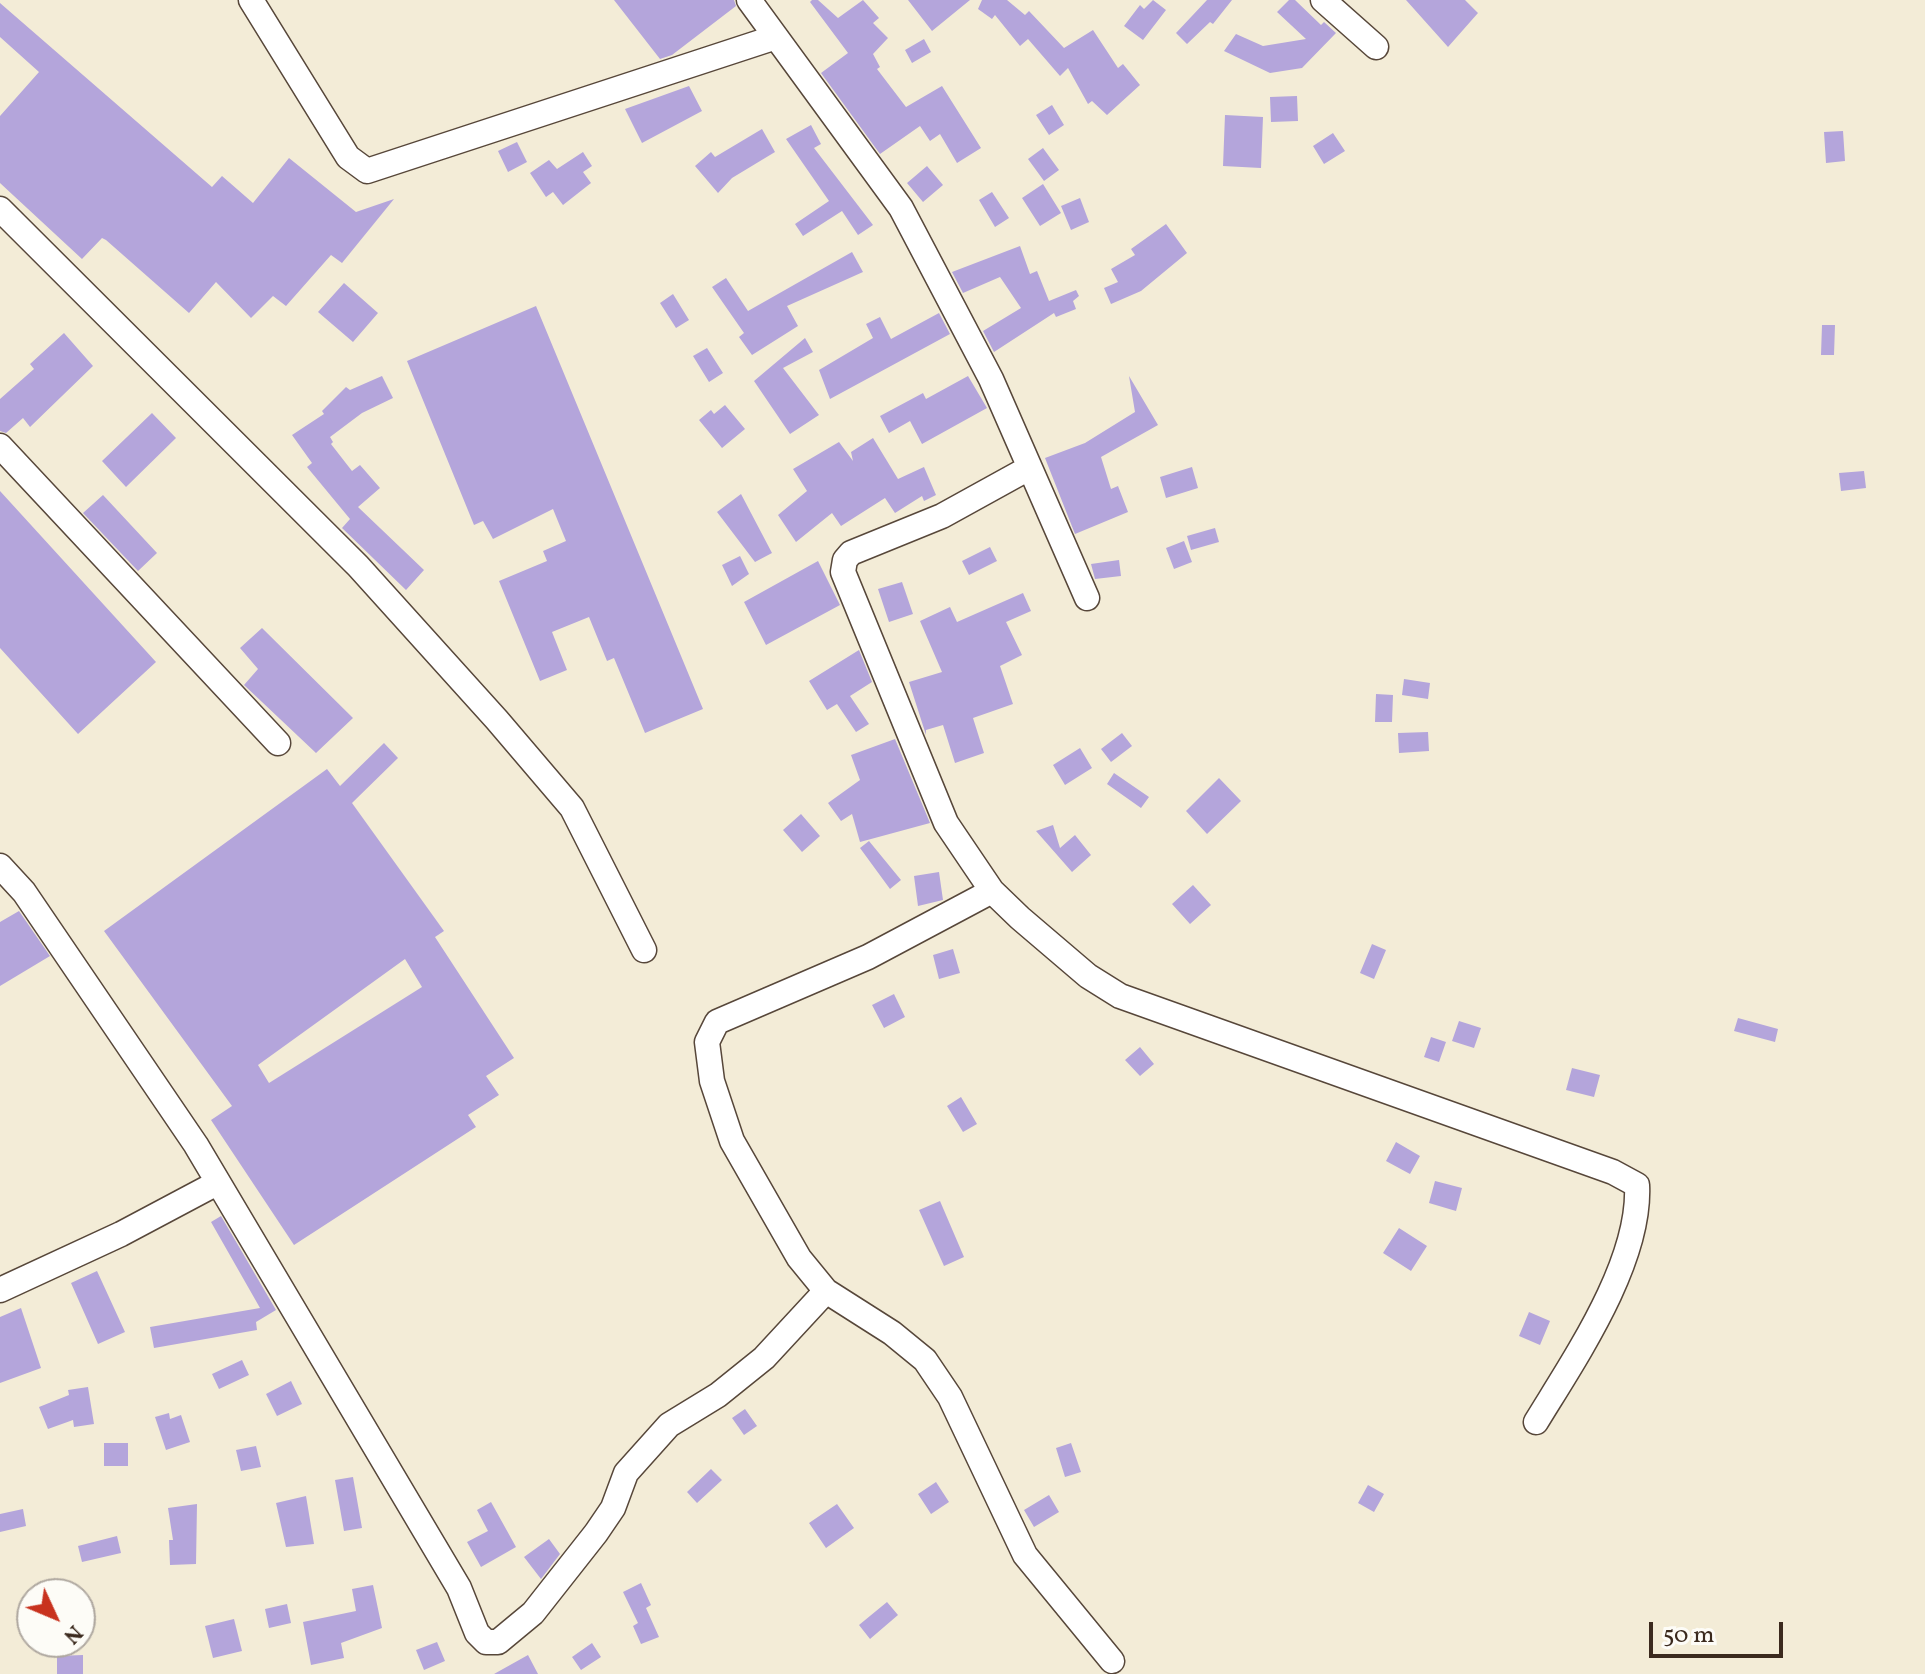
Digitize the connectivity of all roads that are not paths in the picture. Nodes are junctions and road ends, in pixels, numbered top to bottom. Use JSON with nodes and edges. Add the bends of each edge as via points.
{"nodes":[{"id":1,"x":251,"y":0,"type":"edge"},
{"id":2,"x":1323,"y":0,"type":"edge"},
{"id":3,"x":757,"y":3,"type":"edge"},
{"id":4,"x":776,"y":37,"type":"junction"},
{"id":5,"x":1376,"y":47,"type":"dead end"},
{"id":6,"x":0,"y":209,"type":"edge"},
{"id":7,"x":0,"y":446,"type":"edge"},
{"id":8,"x":1029,"y":468,"type":"junction"},
{"id":9,"x":1087,"y":598,"type":"dead end"},
{"id":10,"x":278,"y":743,"type":"dead end"},
{"id":11,"x":0,"y":866,"type":"edge"},
{"id":12,"x":992,"y":891,"type":"junction"},
{"id":13,"x":644,"y":950,"type":"dead end"},
{"id":14,"x":217,"y":1183,"type":"junction"},
{"id":15,"x":0,"y":1290,"type":"edge"},
{"id":16,"x":826,"y":1291,"type":"junction"},
{"id":17,"x":1536,"y":1422,"type":"dead end"},
{"id":18,"x":1112,"y":1661,"type":"dead end"}],
"edges":[{"from":1,"to":4,"type":"street","via":[[348,157],[367,171]]},
{"from":2,"to":5,"type":"street"},
{"from":3,"to":4,"type":"street"},
{"from":4,"to":8,"type":"street","via":[[901,208],[991,379]]},
{"from":6,"to":13,"type":"street","via":[[347,555],[497,720],[572,808]]},
{"from":7,"to":10,"type":"street"},
{"from":8,"to":9,"type":"street"},
{"from":8,"to":12,"type":"street","via":[[942,516],[851,553],[843,572],[946,823]]},
{"from":11,"to":14,"type":"street","via":[[24,892]]},
{"from":12,"to":16,"type":"street","via":[[868,957],[717,1022],[707,1042],[712,1081],[732,1141],[799,1258]]},
{"from":12,"to":17,"type":"street","via":[[1088,976],[1120,996],[1637,1185],[1635,1226],[1624,1260]]},
{"from":14,"to":15,"type":"street"},
{"from":14,"to":16,"type":"street","via":[[459,1588],[477,1633],[486,1642],[498,1642],[533,1613],[613,1508],[626,1473],[669,1425],[764,1358]]},
{"from":16,"to":18,"type":"street","via":[[925,1360],[950,1397],[1025,1555]]}]}
